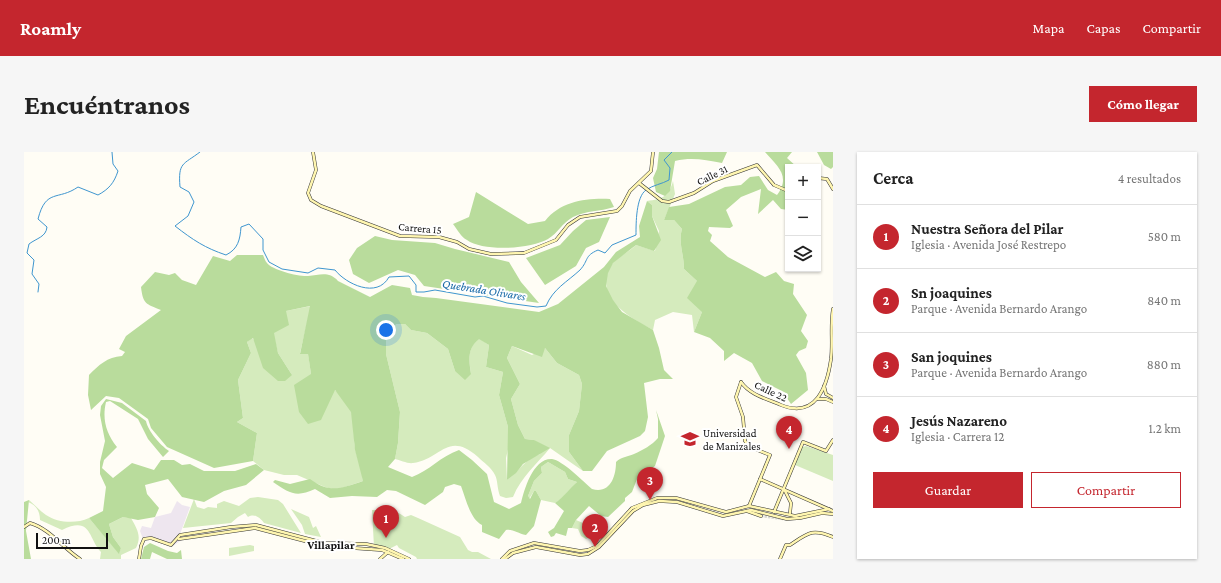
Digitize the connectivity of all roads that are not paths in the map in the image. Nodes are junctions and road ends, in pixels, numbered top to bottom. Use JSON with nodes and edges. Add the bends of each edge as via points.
{"nodes":[{"id":1,"x":314,"y":152,"type":"edge"},
{"id":2,"x":653,"y":152,"type":"edge"},
{"id":3,"x":821,"y":179,"type":"edge"},
{"id":4,"x":640,"y":184,"type":"junction"},
{"id":5,"x":833,"y":189,"type":"edge"},
{"id":6,"x":785,"y":190,"type":"edge"},
{"id":7,"x":833,"y":309,"type":"edge"},
{"id":8,"x":824,"y":386,"type":"junction"},
{"id":9,"x":739,"y":387,"type":"junction"},
{"id":10,"x":745,"y":387,"type":"junction"},
{"id":11,"x":833,"y":398,"type":"edge"},
{"id":12,"x":817,"y":399,"type":"junction"},
{"id":13,"x":833,"y":402,"type":"edge"},
{"id":14,"x":833,"y":440,"type":"edge"},
{"id":15,"x":809,"y":444,"type":"junction"},
{"id":16,"x":801,"y":448,"type":"junction"},
{"id":17,"x":760,"y":479,"type":"junction"},
{"id":18,"x":783,"y":488,"type":"junction"},
{"id":19,"x":749,"y":506,"type":"junction"},
{"id":20,"x":829,"y":509,"type":"junction"},
{"id":21,"x":746,"y":511,"type":"junction"},
{"id":22,"x":833,"y":511,"type":"edge"},
{"id":23,"x":774,"y":512,"type":"junction"},
{"id":24,"x":790,"y":513,"type":"dead end"},
{"id":25,"x":833,"y":514,"type":"edge"},
{"id":26,"x":761,"y":516,"type":"tunnel mouth"},
{"id":27,"x":24,"y":527,"type":"edge"},
{"id":28,"x":833,"y":537,"type":"edge"},
{"id":29,"x":178,"y":539,"type":"junction"},
{"id":30,"x":393,"y":550,"type":"junction"},
{"id":31,"x":388,"y":552,"type":"junction"},
{"id":32,"x":80,"y":559,"type":"edge"},
{"id":33,"x":139,"y":559,"type":"edge"},
{"id":34,"x":380,"y":559,"type":"edge"},
{"id":35,"x":403,"y":559,"type":"edge"},
{"id":36,"x":409,"y":559,"type":"edge"},
{"id":37,"x":502,"y":559,"type":"edge"},
{"id":38,"x":506,"y":559,"type":"edge"},
{"id":39,"x":780,"y":559,"type":"edge"}],
"edges":[{"from":1,"to":4,"type":"main road","name":"Carrera 15","via":[[316,170],[308,193],[312,200],[321,206],[400,236],[439,237],[452,240],[469,249],[492,254],[532,250],[556,240],[568,225],[580,217],[596,213],[614,213],[622,206],[630,191]]},
{"from":2,"to":4,"type":"main road","name":"Carrera 15","via":[[651,171]]},
{"from":3,"to":5,"type":"main road","via":[[826,180]]},
{"from":4,"to":6,"type":"main road","name":"Calle 31","via":[[662,201],[669,202],[754,165],[760,166],[774,185]]},
{"from":7,"to":8,"type":"main road","via":[[830,327],[831,358]]},
{"from":8,"to":11,"type":"main road","via":[[826,394]]},
{"from":8,"to":12,"type":"main road"},
{"from":9,"to":10,"type":"main road","name":"Calle 22"},
{"from":9,"to":10,"type":"main road","name":"Calle 22","via":[[741,382]]},
{"from":9,"to":17,"type":"main road","via":[[736,400],[743,417],[744,439],[748,445],[770,455]]},
{"from":10,"to":12,"type":"main road","name":"Calle 22","via":[[790,409],[803,408]]},
{"from":12,"to":13,"type":"main road"},
{"from":14,"to":15,"type":"main road","via":[[826,451]]},
{"from":15,"to":16,"type":"main road"},
{"from":15,"to":16,"type":"main road","via":[[803,442]]},
{"from":16,"to":18,"type":"main road"},
{"from":17,"to":18,"type":"main road"},
{"from":17,"to":19,"type":"main road"},
{"from":18,"to":20,"type":"main road"},
{"from":18,"to":23,"type":"main road"},
{"from":18,"to":24,"type":"main road","via":[[791,503]]},
{"from":19,"to":23,"type":"main road"},
{"from":19,"to":37,"type":"main road","via":[[726,512],[680,499],[657,498],[632,508],[597,546],[588,550],[580,551],[534,543],[510,551]]},
{"from":20,"to":22,"type":"main road"},
{"from":20,"to":23,"type":"main road","via":[[797,516]]},
{"from":21,"to":25,"type":"main road","via":[[756,510],[793,519],[822,513]]},
{"from":21,"to":26,"type":"main road"},
{"from":21,"to":38,"type":"main road","via":[[723,516],[677,502],[652,503],[633,511],[599,547],[588,554],[580,555],[536,547]]},
{"from":27,"to":32,"type":"main road","via":[[30,522],[35,524]]},
{"from":28,"to":39,"type":"main road","via":[[819,531],[811,532],[786,545]]},
{"from":29,"to":30,"type":"main road","via":[[180,535],[256,525],[324,543],[366,544]]},
{"from":29,"to":31,"type":"main road","via":[[255,528],[324,546],[370,548]]},
{"from":29,"to":33,"type":"main road","via":[[171,545],[151,538],[144,539]]},
{"from":30,"to":31,"type":"main road"},
{"from":30,"to":36,"type":"main road"},
{"from":31,"to":34,"type":"main road"},
{"from":31,"to":35,"type":"main road"}]}
